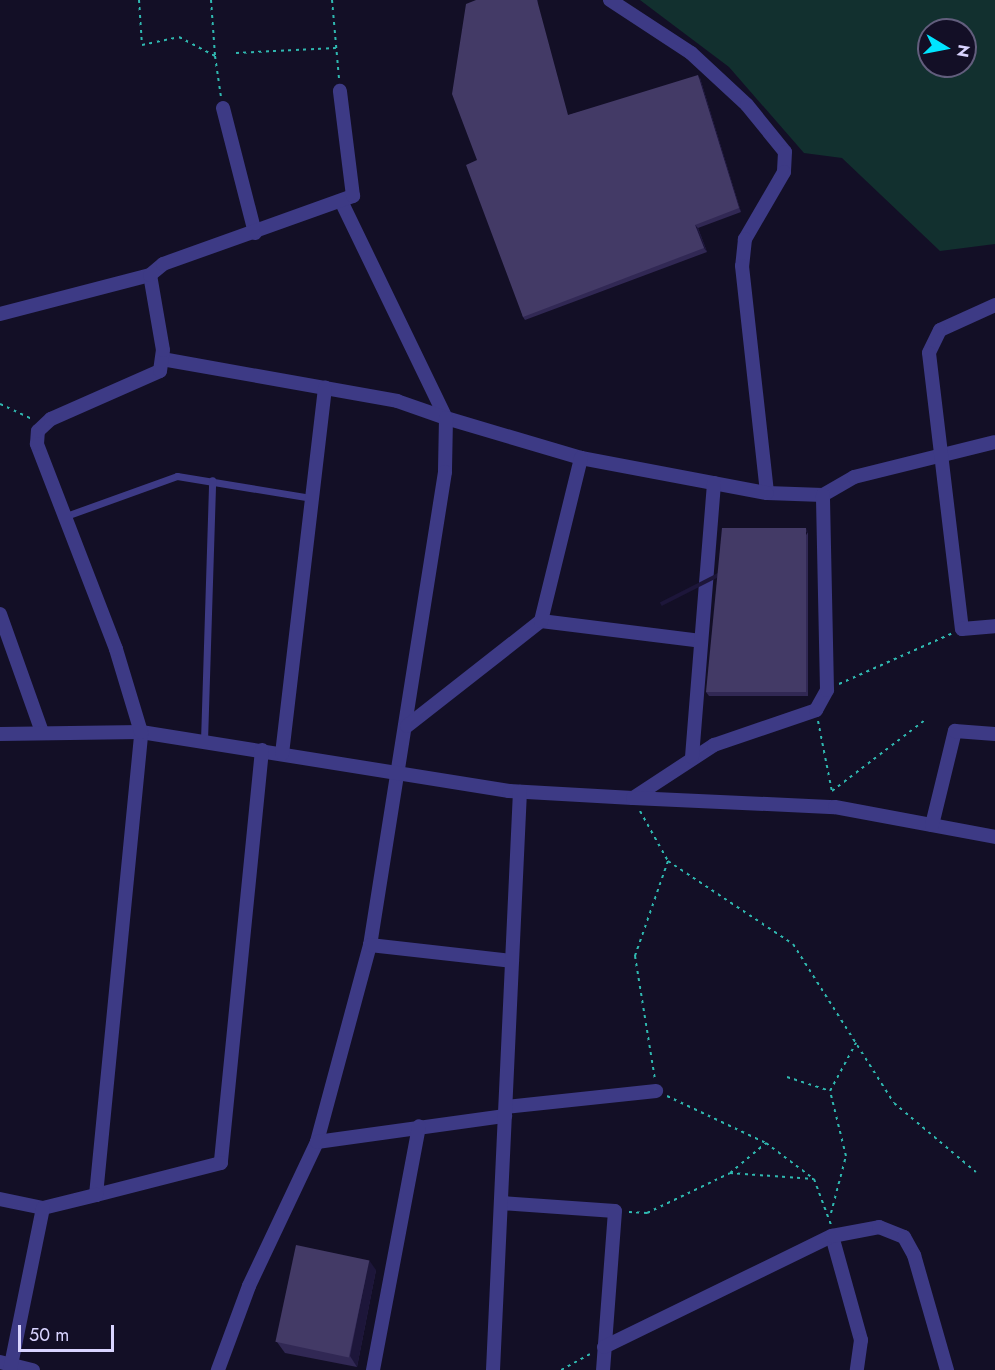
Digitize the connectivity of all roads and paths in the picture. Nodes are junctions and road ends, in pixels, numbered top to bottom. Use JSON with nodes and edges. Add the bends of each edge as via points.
{"nodes":[{"id":1,"x":139,"y":0,"type":"edge"},
{"id":2,"x":211,"y":0,"type":"edge"},
{"id":3,"x":332,"y":0,"type":"edge"},
{"id":4,"x":610,"y":0,"type":"edge"},
{"id":5,"x":336,"y":48,"type":"junction"},
{"id":6,"x":236,"y":53,"type":"dead end"},
{"id":7,"x":215,"y":56,"type":"junction"},
{"id":8,"x":340,"y":91,"type":"joint"},
{"id":9,"x":223,"y":108,"type":"joint"},
{"id":10,"x":342,"y":203,"type":"junction"},
{"id":11,"x":255,"y":233,"type":"junction"},
{"id":12,"x":150,"y":274,"type":"junction"},
{"id":13,"x":995,"y":304,"type":"edge"},
{"id":14,"x":0,"y":314,"type":"edge"},
{"id":15,"x":162,"y":359,"type":"junction"},
{"id":16,"x":325,"y":388,"type":"junction"},
{"id":17,"x":0,"y":404,"type":"edge"},
{"id":18,"x":446,"y":418,"type":"junction"},
{"id":19,"x":43,"y":424,"type":"junction"},
{"id":20,"x":995,"y":442,"type":"edge"},
{"id":21,"x":943,"y":455,"type":"junction"},
{"id":22,"x":581,"y":458,"type":"junction"},
{"id":23,"x":212,"y":480,"type":"junction"},
{"id":24,"x":714,"y":483,"type":"junction"},
{"id":25,"x":767,"y":493,"type":"junction"},
{"id":26,"x":823,"y":495,"type":"junction"},
{"id":27,"x":312,"y":498,"type":"junction"},
{"id":28,"x":66,"y":516,"type":"junction"},
{"id":29,"x":0,"y":614,"type":"edge"},
{"id":30,"x":541,"y":621,"type":"junction"},
{"id":31,"x":995,"y":626,"type":"edge"},
{"id":32,"x":962,"y":629,"type":"junction"},
{"id":33,"x":701,"y":641,"type":"junction"},
{"id":34,"x":827,"y":690,"type":"junction"},
{"id":35,"x":816,"y":710,"type":"junction"},
{"id":36,"x":925,"y":720,"type":"dead end"},
{"id":37,"x":407,"y":726,"type":"junction"},
{"id":38,"x":42,"y":732,"type":"junction"},
{"id":39,"x":141,"y":732,"type":"junction"},
{"id":40,"x":0,"y":734,"type":"edge"},
{"id":41,"x":995,"y":734,"type":"edge"},
{"id":42,"x":204,"y":741,"type":"junction"},
{"id":43,"x":262,"y":750,"type":"junction"},
{"id":44,"x":282,"y":753,"type":"junction"},
{"id":45,"x":692,"y":757,"type":"junction"},
{"id":46,"x":397,"y":773,"type":"junction"},
{"id":47,"x":832,"y":791,"type":"junction"},
{"id":48,"x":520,"y":792,"type":"junction"},
{"id":49,"x":633,"y":798,"type":"junction"},
{"id":50,"x":835,"y":807,"type":"junction"},
{"id":51,"x":932,"y":825,"type":"junction"},
{"id":52,"x":995,"y":837,"type":"edge"},
{"id":53,"x":668,"y":861,"type":"junction"},
{"id":54,"x":370,"y":945,"type":"junction"},
{"id":55,"x":512,"y":961,"type":"junction"},
{"id":56,"x":856,"y":1043,"type":"junction"},
{"id":57,"x":787,"y":1077,"type":"dead end"},
{"id":58,"x":656,"y":1090,"type":"junction"},
{"id":59,"x":830,"y":1091,"type":"junction"},
{"id":60,"x":506,"y":1111,"type":"junction"},
{"id":61,"x":419,"y":1126,"type":"junction"},
{"id":62,"x":317,"y":1142,"type":"junction"},
{"id":63,"x":766,"y":1143,"type":"junction"},
{"id":64,"x":976,"y":1172,"type":"dead end"},
{"id":65,"x":730,"y":1173,"type":"junction"},
{"id":66,"x":814,"y":1179,"type":"junction"},
{"id":67,"x":96,"y":1195,"type":"junction"},
{"id":68,"x":0,"y":1199,"type":"edge"},
{"id":69,"x":501,"y":1203,"type":"junction"},
{"id":70,"x":43,"y":1208,"type":"junction"},
{"id":71,"x":615,"y":1212,"type":"junction"},
{"id":72,"x":830,"y":1214,"type":"junction"},
{"id":73,"x":832,"y":1236,"type":"junction"},
{"id":74,"x":604,"y":1347,"type":"junction"},
{"id":75,"x":7,"y":1366,"type":"edge"},
{"id":76,"x":33,"y":1370,"type":"edge"},
{"id":77,"x":218,"y":1370,"type":"edge"},
{"id":78,"x":373,"y":1370,"type":"edge"},
{"id":79,"x":494,"y":1370,"type":"edge"},
{"id":80,"x":561,"y":1370,"type":"edge"},
{"id":81,"x":603,"y":1370,"type":"edge"},
{"id":82,"x":857,"y":1370,"type":"edge"},
{"id":83,"x":946,"y":1370,"type":"edge"}],
"edges":[{"from":1,"to":7,"type":"path","via":[[142,45],[179,37]]},
{"from":2,"to":7,"type":"path"},
{"from":3,"to":5,"type":"path"},
{"from":4,"to":25,"type":"street","via":[[691,52],[747,105],[785,152],[784,172],[745,240],[742,266]]},
{"from":5,"to":6,"type":"path"},
{"from":5,"to":8,"type":"path"},
{"from":7,"to":9,"type":"path"},
{"from":8,"to":10,"type":"street","via":[[353,196]]},
{"from":9,"to":11,"type":"street"},
{"from":10,"to":11,"type":"street"},
{"from":10,"to":18,"type":"street"},
{"from":11,"to":12,"type":"street","via":[[163,264]]},
{"from":12,"to":14,"type":"street"},
{"from":12,"to":15,"type":"street"},
{"from":13,"to":21,"type":"street","via":[[932,338],[929,353]]},
{"from":15,"to":16,"type":"street"},
{"from":15,"to":19,"type":"street","via":[[160,371],[145,382]]},
{"from":16,"to":18,"type":"street","via":[[398,401]]},
{"from":16,"to":27,"type":"street"},
{"from":17,"to":19,"type":"path"},
{"from":18,"to":22,"type":"street"},
{"from":18,"to":37,"type":"street","via":[[445,472]]},
{"from":19,"to":28,"type":"street","via":[[37,444]]},
{"from":20,"to":21,"type":"street"},
{"from":21,"to":26,"type":"street","via":[[854,477]]},
{"from":21,"to":32,"type":"street"},
{"from":22,"to":24,"type":"street"},
{"from":22,"to":30,"type":"street"},
{"from":23,"to":27,"type":"lane"},
{"from":23,"to":28,"type":"lane","via":[[169,477]]},
{"from":23,"to":42,"type":"lane"},
{"from":24,"to":25,"type":"street"},
{"from":24,"to":33,"type":"street"},
{"from":25,"to":26,"type":"street"},
{"from":26,"to":34,"type":"street"},
{"from":27,"to":44,"type":"street"},
{"from":28,"to":39,"type":"street","via":[[116,649]]},
{"from":29,"to":38,"type":"street"},
{"from":30,"to":33,"type":"street"},
{"from":30,"to":37,"type":"street"},
{"from":31,"to":32,"type":"street"},
{"from":32,"to":34,"type":"path"},
{"from":33,"to":45,"type":"street"},
{"from":34,"to":35,"type":"street"},
{"from":35,"to":45,"type":"street"},
{"from":35,"to":47,"type":"path"},
{"from":36,"to":47,"type":"path"},
{"from":37,"to":46,"type":"street"},
{"from":38,"to":39,"type":"street"},
{"from":38,"to":40,"type":"street"},
{"from":39,"to":42,"type":"street"},
{"from":39,"to":67,"type":"street"},
{"from":41,"to":51,"type":"street","via":[[955,731]]},
{"from":42,"to":43,"type":"street"},
{"from":43,"to":44,"type":"street"},
{"from":43,"to":67,"type":"street","via":[[221,1163]]},
{"from":44,"to":46,"type":"street"},
{"from":45,"to":49,"type":"street"},
{"from":46,"to":48,"type":"street"},
{"from":46,"to":54,"type":"street"},
{"from":47,"to":50,"type":"path"},
{"from":48,"to":49,"type":"street"},
{"from":48,"to":55,"type":"street"},
{"from":49,"to":50,"type":"street"},
{"from":49,"to":53,"type":"path"},
{"from":50,"to":51,"type":"street"},
{"from":51,"to":52,"type":"street"},
{"from":53,"to":56,"type":"path","via":[[793,944]]},
{"from":53,"to":58,"type":"path","via":[[635,956]]},
{"from":54,"to":55,"type":"street"},
{"from":54,"to":62,"type":"street"},
{"from":55,"to":60,"type":"street"},
{"from":56,"to":59,"type":"path"},
{"from":56,"to":64,"type":"path","via":[[894,1103]]},
{"from":57,"to":59,"type":"path"},
{"from":58,"to":60,"type":"street"},
{"from":58,"to":63,"type":"path"},
{"from":59,"to":72,"type":"path","via":[[846,1156]]},
{"from":60,"to":61,"type":"street"},
{"from":60,"to":69,"type":"street"},
{"from":61,"to":62,"type":"street"},
{"from":61,"to":78,"type":"street"},
{"from":62,"to":77,"type":"street","via":[[249,1287]]},
{"from":63,"to":65,"type":"path"},
{"from":63,"to":66,"type":"path"},
{"from":65,"to":66,"type":"path"},
{"from":65,"to":71,"type":"path","via":[[647,1213]]},
{"from":66,"to":72,"type":"path"},
{"from":67,"to":70,"type":"street"},
{"from":68,"to":70,"type":"street"},
{"from":69,"to":71,"type":"street"},
{"from":69,"to":79,"type":"street"},
{"from":70,"to":75,"type":"street"},
{"from":71,"to":74,"type":"street"},
{"from":72,"to":73,"type":"path"},
{"from":73,"to":74,"type":"street"},
{"from":73,"to":82,"type":"street","via":[[861,1340]]},
{"from":73,"to":83,"type":"street","via":[[871,1227],[904,1237]]},
{"from":74,"to":80,"type":"path"},
{"from":74,"to":81,"type":"street"},
{"from":75,"to":76,"type":"street"}]}
